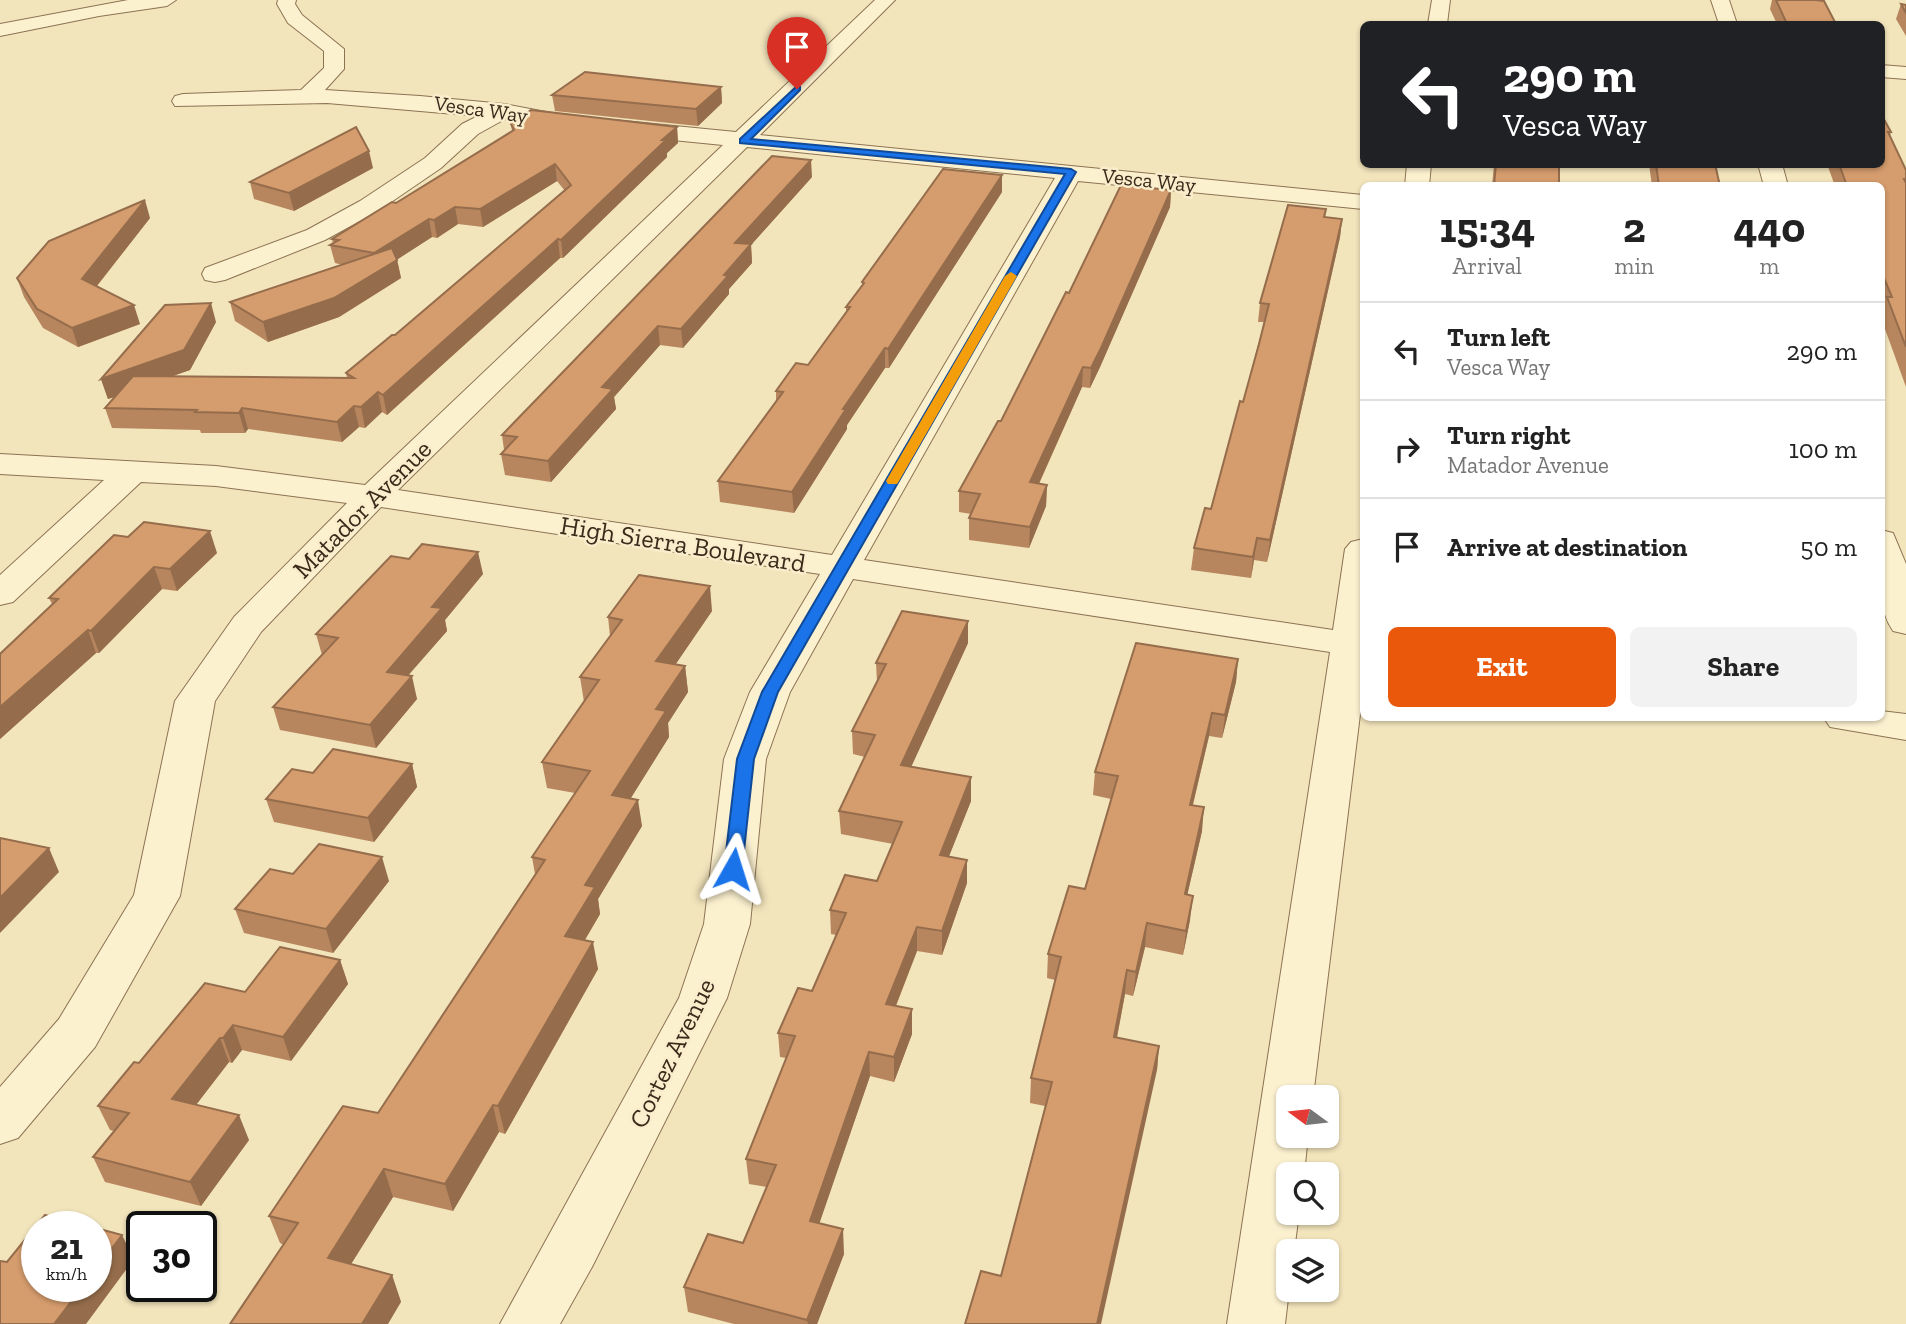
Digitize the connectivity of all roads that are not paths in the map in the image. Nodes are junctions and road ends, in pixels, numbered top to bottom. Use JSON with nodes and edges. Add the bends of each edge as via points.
{"nodes":[{"id":1,"x":49,"y":0,"type":"edge"},
{"id":2,"x":167,"y":0,"type":"edge"},
{"id":3,"x":286,"y":0,"type":"edge"},
{"id":4,"x":886,"y":0,"type":"edge"},
{"id":5,"x":1441,"y":0,"type":"edge"},
{"id":6,"x":1720,"y":0,"type":"edge"},
{"id":7,"x":68,"y":16,"type":"junction"},
{"id":8,"x":1438,"y":21,"type":"edge"},
{"id":9,"x":1726,"y":21,"type":"edge"},
{"id":10,"x":0,"y":30,"type":"edge"},
{"id":11,"x":1885,"y":71,"type":"edge"},
{"id":12,"x":1906,"y":73,"type":"edge"},
{"id":13,"x":308,"y":95,"type":"junction"},
{"id":14,"x":183,"y":102,"type":"dead end"},
{"id":15,"x":504,"y":111,"type":"junction"},
{"id":16,"x":744,"y":141,"type":"junction"},
{"id":17,"x":1071,"y":172,"type":"junction"},
{"id":18,"x":1360,"y":202,"type":"edge"},
{"id":19,"x":215,"y":274,"type":"dead end"},
{"id":20,"x":0,"y":464,"type":"edge"},
{"id":21,"x":133,"y":471,"type":"junction"},
{"id":22,"x":373,"y":496,"type":"junction"},
{"id":23,"x":1885,"y":553,"type":"edge"},
{"id":24,"x":842,"y":569,"type":"junction"},
{"id":25,"x":1360,"y":590,"type":"edge"},
{"id":26,"x":0,"y":594,"type":"edge"},
{"id":27,"x":1906,"y":623,"type":"edge"},
{"id":28,"x":1356,"y":645,"type":"edge"},
{"id":29,"x":1865,"y":721,"type":"edge"},
{"id":30,"x":1906,"y":727,"type":"edge"},
{"id":31,"x":0,"y":1123,"type":"edge"},
{"id":32,"x":529,"y":1324,"type":"edge"},
{"id":33,"x":1256,"y":1324,"type":"edge"}],
"edges":[{"from":1,"to":7,"type":"street"},
{"from":2,"to":7,"type":"street"},
{"from":3,"to":13,"type":"street","via":[[295,19],[334,49],[334,69]]},
{"from":4,"to":16,"type":"street","name":"Matador Avenue"},
{"from":5,"to":8,"type":"street"},
{"from":6,"to":9,"type":"street"},
{"from":7,"to":10,"type":"street"},
{"from":11,"to":12,"type":"street"},
{"from":13,"to":14,"type":"street","name":"Vesca Way"},
{"from":13,"to":15,"type":"street","name":"Vesca Way"},
{"from":15,"to":16,"type":"street","name":"Vesca Way"},
{"from":15,"to":19,"type":"street","via":[[470,129],[433,163],[369,206],[316,234]]},
{"from":16,"to":17,"type":"street","name":"Vesca Way"},
{"from":16,"to":22,"type":"street","name":"Matador Avenue"},
{"from":17,"to":18,"type":"street","name":"Vesca Way"},
{"from":17,"to":24,"type":"street","name":"Cortez Avenue"},
{"from":20,"to":21,"type":"street","name":"High Sierra Boulevard"},
{"from":21,"to":22,"type":"street","name":"High Sierra Boulevard"},
{"from":21,"to":26,"type":"street"},
{"from":22,"to":24,"type":"street","name":"High Sierra Boulevard"},
{"from":22,"to":31,"type":"street","name":"Matador Avenue","via":[[247,625],[195,701],[158,896],[77,1033]]},
{"from":23,"to":27,"type":"street"},
{"from":24,"to":28,"type":"street","name":"High Sierra Boulevard"},
{"from":24,"to":32,"type":"street","name":"Cortez Avenue","via":[[770,692],[745,759],[727,924],[703,998]]},
{"from":25,"to":28,"type":"street"},
{"from":28,"to":33,"type":"street"},
{"from":29,"to":30,"type":"street"}]}
